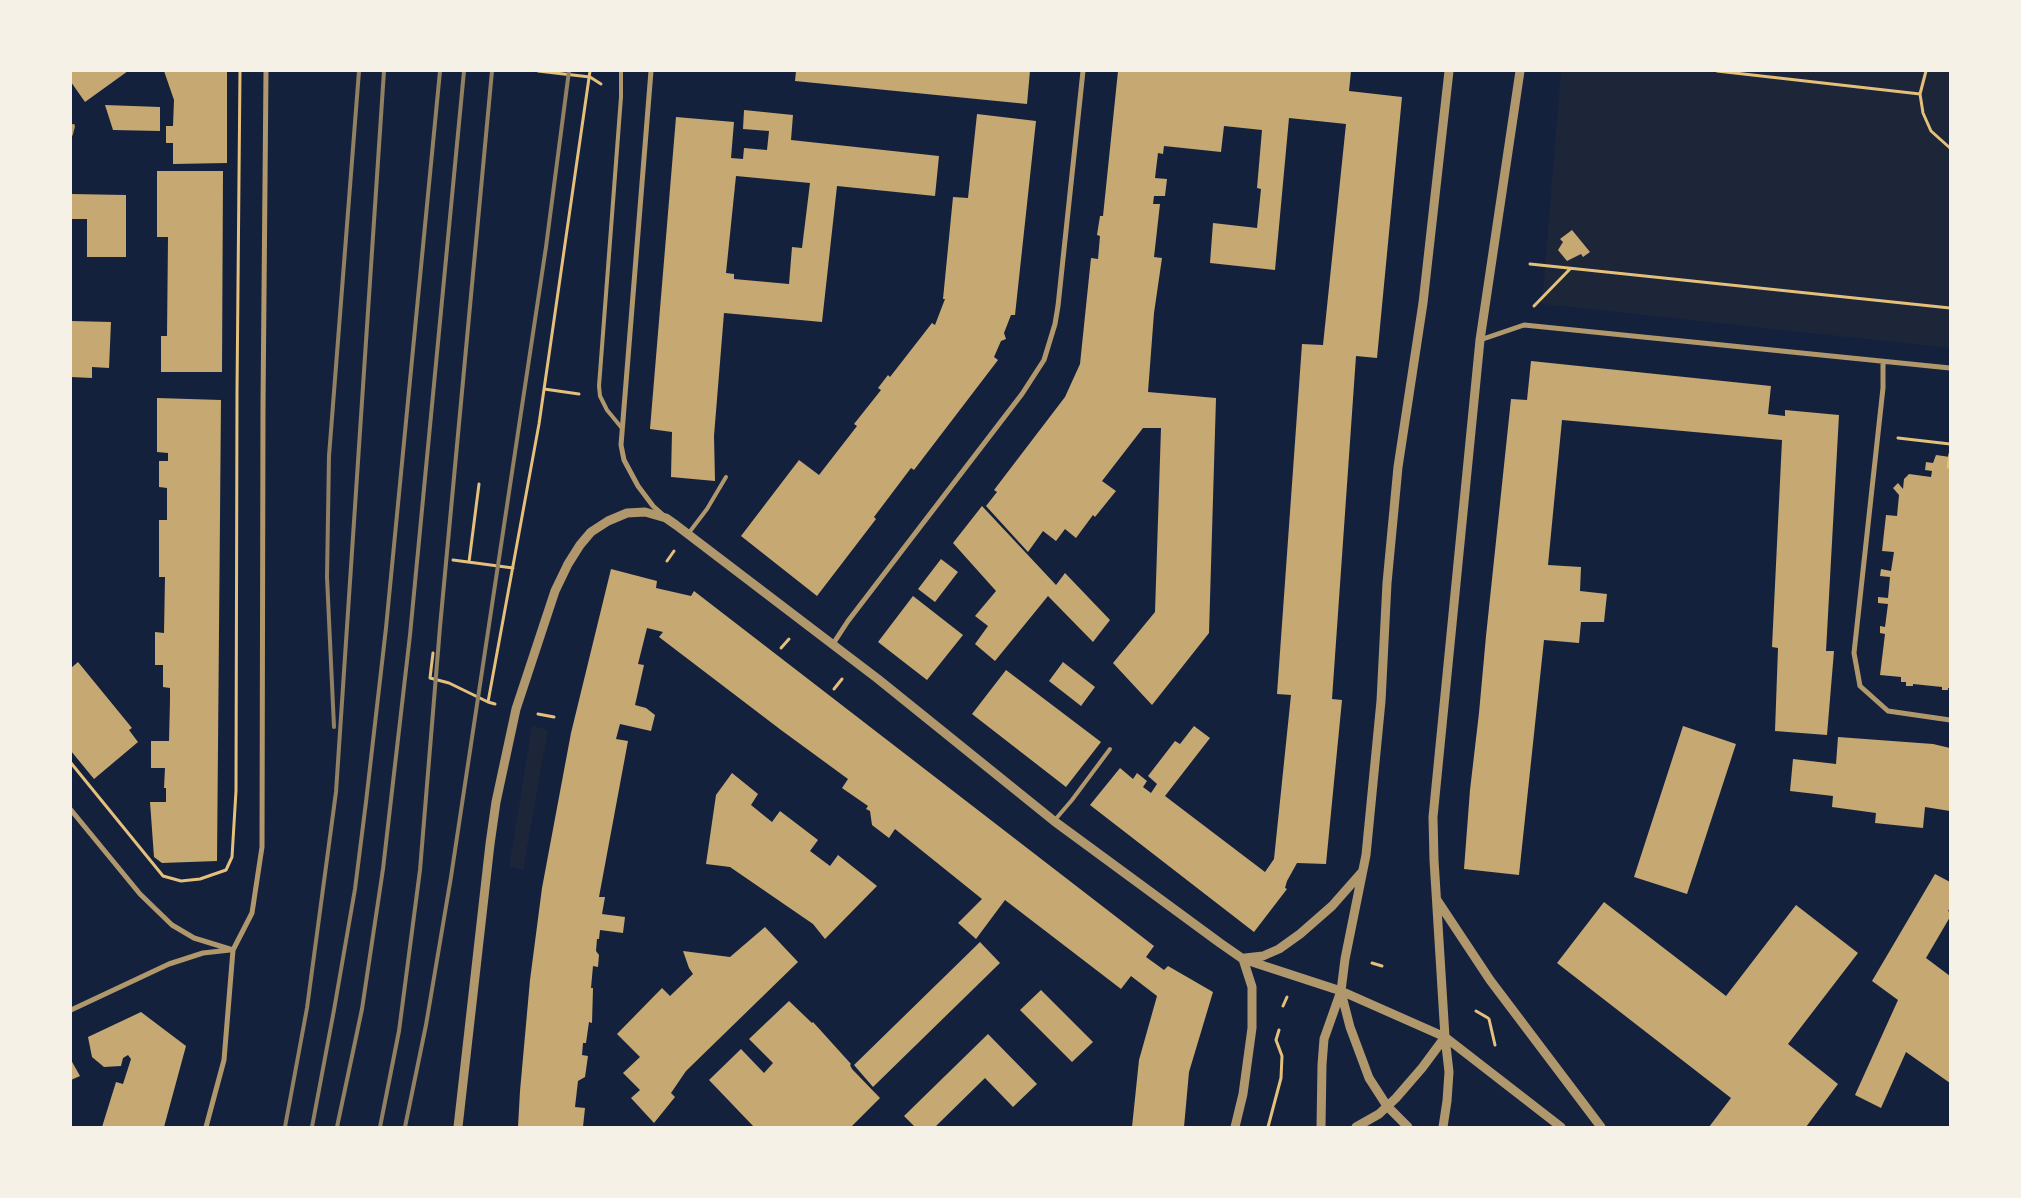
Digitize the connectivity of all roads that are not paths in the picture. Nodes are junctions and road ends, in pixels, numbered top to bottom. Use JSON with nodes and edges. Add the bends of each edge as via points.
{"nodes":[{"id":1,"x":266,"y":71,"type":"edge"},
{"id":2,"x":621,"y":71,"type":"edge"},
{"id":3,"x":651,"y":71,"type":"edge"},
{"id":4,"x":1083,"y":71,"type":"edge"},
{"id":5,"x":1450,"y":71,"type":"edge"},
{"id":6,"x":1520,"y":71,"type":"edge"},
{"id":7,"x":73,"y":126,"type":"dead end"},
{"id":8,"x":71,"y":134,"type":"edge"},
{"id":9,"x":1480,"y":340,"type":"junction"},
{"id":10,"x":1882,"y":363,"type":"junction"},
{"id":11,"x":1950,"y":368,"type":"edge"},
{"id":12,"x":621,"y":427,"type":"junction"},
{"id":13,"x":726,"y":477,"type":"dead end"},
{"id":14,"x":666,"y":518,"type":"junction"},
{"id":15,"x":688,"y":534,"type":"junction"},
{"id":16,"x":833,"y":644,"type":"junction"},
{"id":17,"x":1950,"y":720,"type":"edge"},
{"id":18,"x":1110,"y":749,"type":"dead end"},
{"id":19,"x":71,"y":810,"type":"edge"},
{"id":20,"x":1054,"y":821,"type":"junction"},
{"id":21,"x":1364,"y":870,"type":"junction"},
{"id":22,"x":1437,"y":900,"type":"junction"},
{"id":23,"x":233,"y":950,"type":"junction"},
{"id":24,"x":1244,"y":958,"type":"junction"},
{"id":25,"x":1341,"y":991,"type":"junction"},
{"id":26,"x":71,"y":1010,"type":"edge"},
{"id":27,"x":1445,"y":1037,"type":"junction"},
{"id":28,"x":1387,"y":1106,"type":"junction"},
{"id":29,"x":206,"y":1127,"type":"edge"},
{"id":30,"x":458,"y":1127,"type":"edge"},
{"id":31,"x":1235,"y":1127,"type":"edge"},
{"id":32,"x":1321,"y":1127,"type":"edge"},
{"id":33,"x":1356,"y":1127,"type":"edge"},
{"id":34,"x":1408,"y":1127,"type":"edge"},
{"id":35,"x":1443,"y":1127,"type":"edge"},
{"id":36,"x":1561,"y":1127,"type":"edge"},
{"id":37,"x":1601,"y":1127,"type":"edge"}],
"edges":[{"from":1,"to":23,"type":"street","via":[[262,847],[252,913]]},
{"from":2,"to":12,"type":"lane","via":[[622,98],[599,386],[607,410]]},
{"from":3,"to":12,"type":"street"},
{"from":4,"to":16,"type":"street","via":[[1058,306],[1044,360],[1022,394]]},
{"from":5,"to":21,"type":"street","via":[[1423,303],[1398,468],[1387,583],[1381,701]]},
{"from":6,"to":9,"type":"street"},
{"from":7,"to":8,"type":"lane"},
{"from":9,"to":10,"type":"street","via":[[1524,325]]},
{"from":9,"to":22,"type":"street","via":[[1433,817]]},
{"from":10,"to":11,"type":"street"},
{"from":10,"to":17,"type":"street","via":[[1883,388],[1854,653],[1860,686],[1888,712]]},
{"from":12,"to":14,"type":"street","via":[[621,445],[627,466],[643,493]]},
{"from":13,"to":15,"type":"lane"},
{"from":14,"to":15,"type":"street"},
{"from":14,"to":30,"type":"street","via":[[645,512],[627,513],[591,532],[568,564],[555,591],[516,709],[496,802]]},
{"from":15,"to":16,"type":"street"},
{"from":16,"to":20,"type":"street"},
{"from":18,"to":20,"type":"lane"},
{"from":19,"to":23,"type":"street","via":[[140,894],[172,925],[194,938]]},
{"from":20,"to":24,"type":"street"},
{"from":21,"to":24,"type":"street","via":[[1332,906],[1286,944],[1263,956]]},
{"from":21,"to":25,"type":"street"},
{"from":22,"to":27,"type":"street"},
{"from":22,"to":37,"type":"street","via":[[1490,980]]},
{"from":23,"to":26,"type":"street","via":[[203,953],[169,964]]},
{"from":23,"to":29,"type":"street","via":[[224,1060]]},
{"from":24,"to":25,"type":"street"},
{"from":24,"to":31,"type":"street","via":[[1252,987],[1252,1028]]},
{"from":25,"to":27,"type":"street"},
{"from":25,"to":28,"type":"street","via":[[1362,1060]]},
{"from":25,"to":32,"type":"street","via":[[1324,1039]]},
{"from":27,"to":28,"type":"street"},
{"from":27,"to":35,"type":"street","via":[[1449,1072]]},
{"from":27,"to":36,"type":"street"},
{"from":28,"to":33,"type":"street"},
{"from":28,"to":34,"type":"street"}]}
